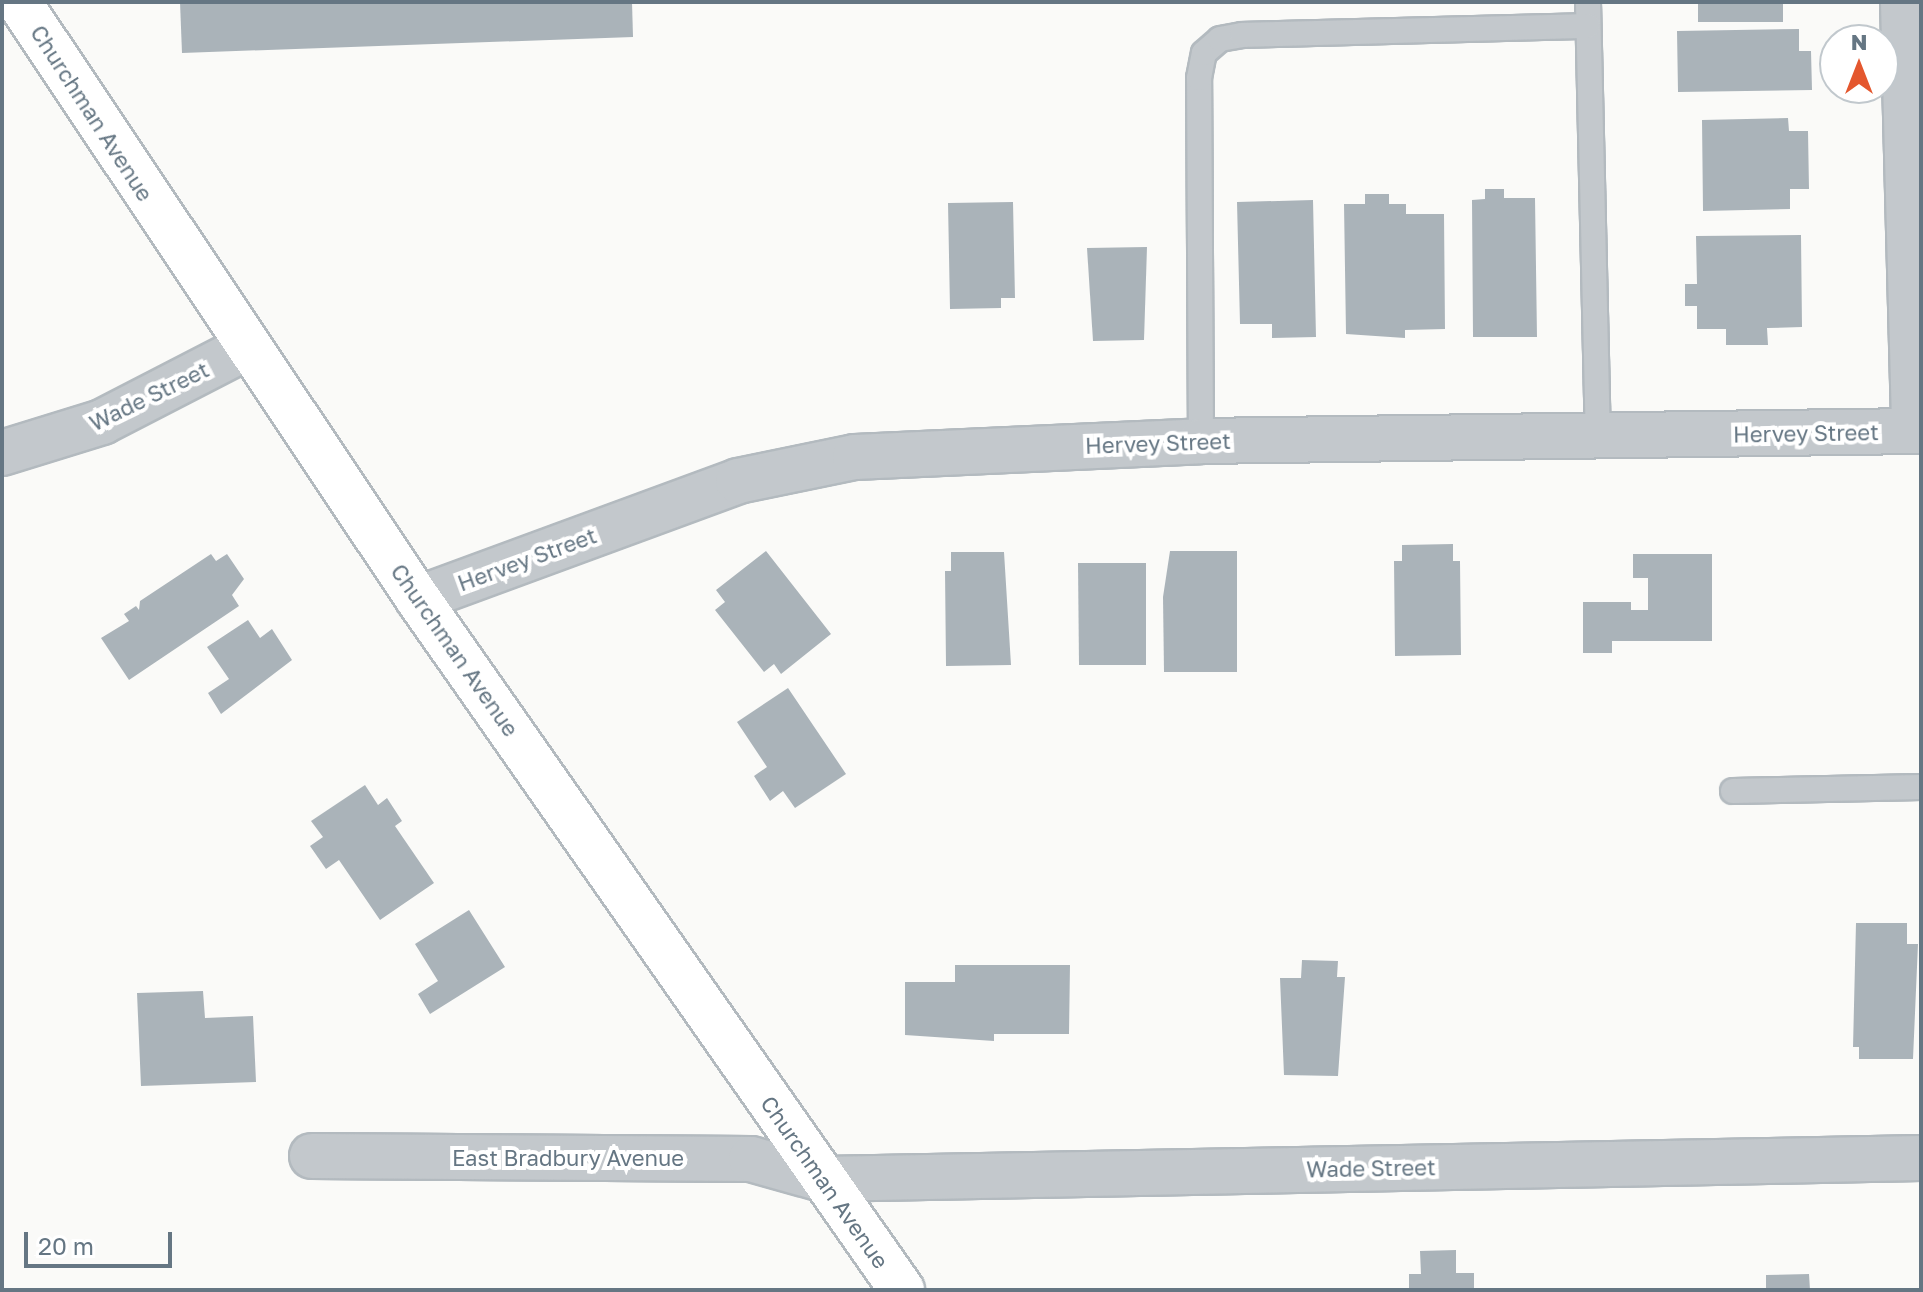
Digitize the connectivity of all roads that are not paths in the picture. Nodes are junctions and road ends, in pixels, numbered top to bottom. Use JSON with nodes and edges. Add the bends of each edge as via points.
{"nodes":[{"id":1,"x":19,"y":2,"type":"edge"},
{"id":2,"x":1903,"y":2,"type":"edge"},
{"id":3,"x":1588,"y":14,"type":"edge"},
{"id":4,"x":247,"y":347,"type":"junction"},
{"id":5,"x":1918,"y":431,"type":"edge"},
{"id":6,"x":1598,"y":435,"type":"junction"},
{"id":7,"x":1201,"y":441,"type":"junction"},
{"id":8,"x":2,"y":453,"type":"edge"},
{"id":9,"x":418,"y":599,"type":"junction"},
{"id":10,"x":1921,"y":787,"type":"edge"},
{"id":11,"x":1733,"y":791,"type":"dead end"},
{"id":12,"x":312,"y":1156,"type":"dead end"},
{"id":13,"x":1921,"y":1158,"type":"edge"},
{"id":14,"x":822,"y":1179,"type":"junction"},
{"id":15,"x":902,"y":1290,"type":"edge"}],
"edges":[{"from":1,"to":4,"type":"main road","name":"Churchman Avenue"},
{"from":2,"to":5,"type":"street"},
{"from":3,"to":6,"type":"lane"},
{"from":3,"to":7,"type":"lane","via":[[1242,35],[1220,39],[1204,53]]},
{"from":4,"to":8,"type":"street","name":"Wade Street","via":[[102,422]]},
{"from":4,"to":9,"type":"main road","name":"Churchman Avenue"},
{"from":5,"to":6,"type":"street","name":"Hervey Street"},
{"from":6,"to":7,"type":"street","name":"Hervey Street"},
{"from":7,"to":9,"type":"street","name":"Hervey Street","via":[[942,450],[776,471]]},
{"from":9,"to":14,"type":"main road","name":"Churchman Avenue"},
{"from":10,"to":11,"type":"lane"},
{"from":12,"to":14,"type":"street","name":"East Bradbury Avenue","via":[[751,1159]]},
{"from":13,"to":14,"type":"street","name":"Wade Street"},
{"from":14,"to":15,"type":"main road","name":"Churchman Avenue"}]}
